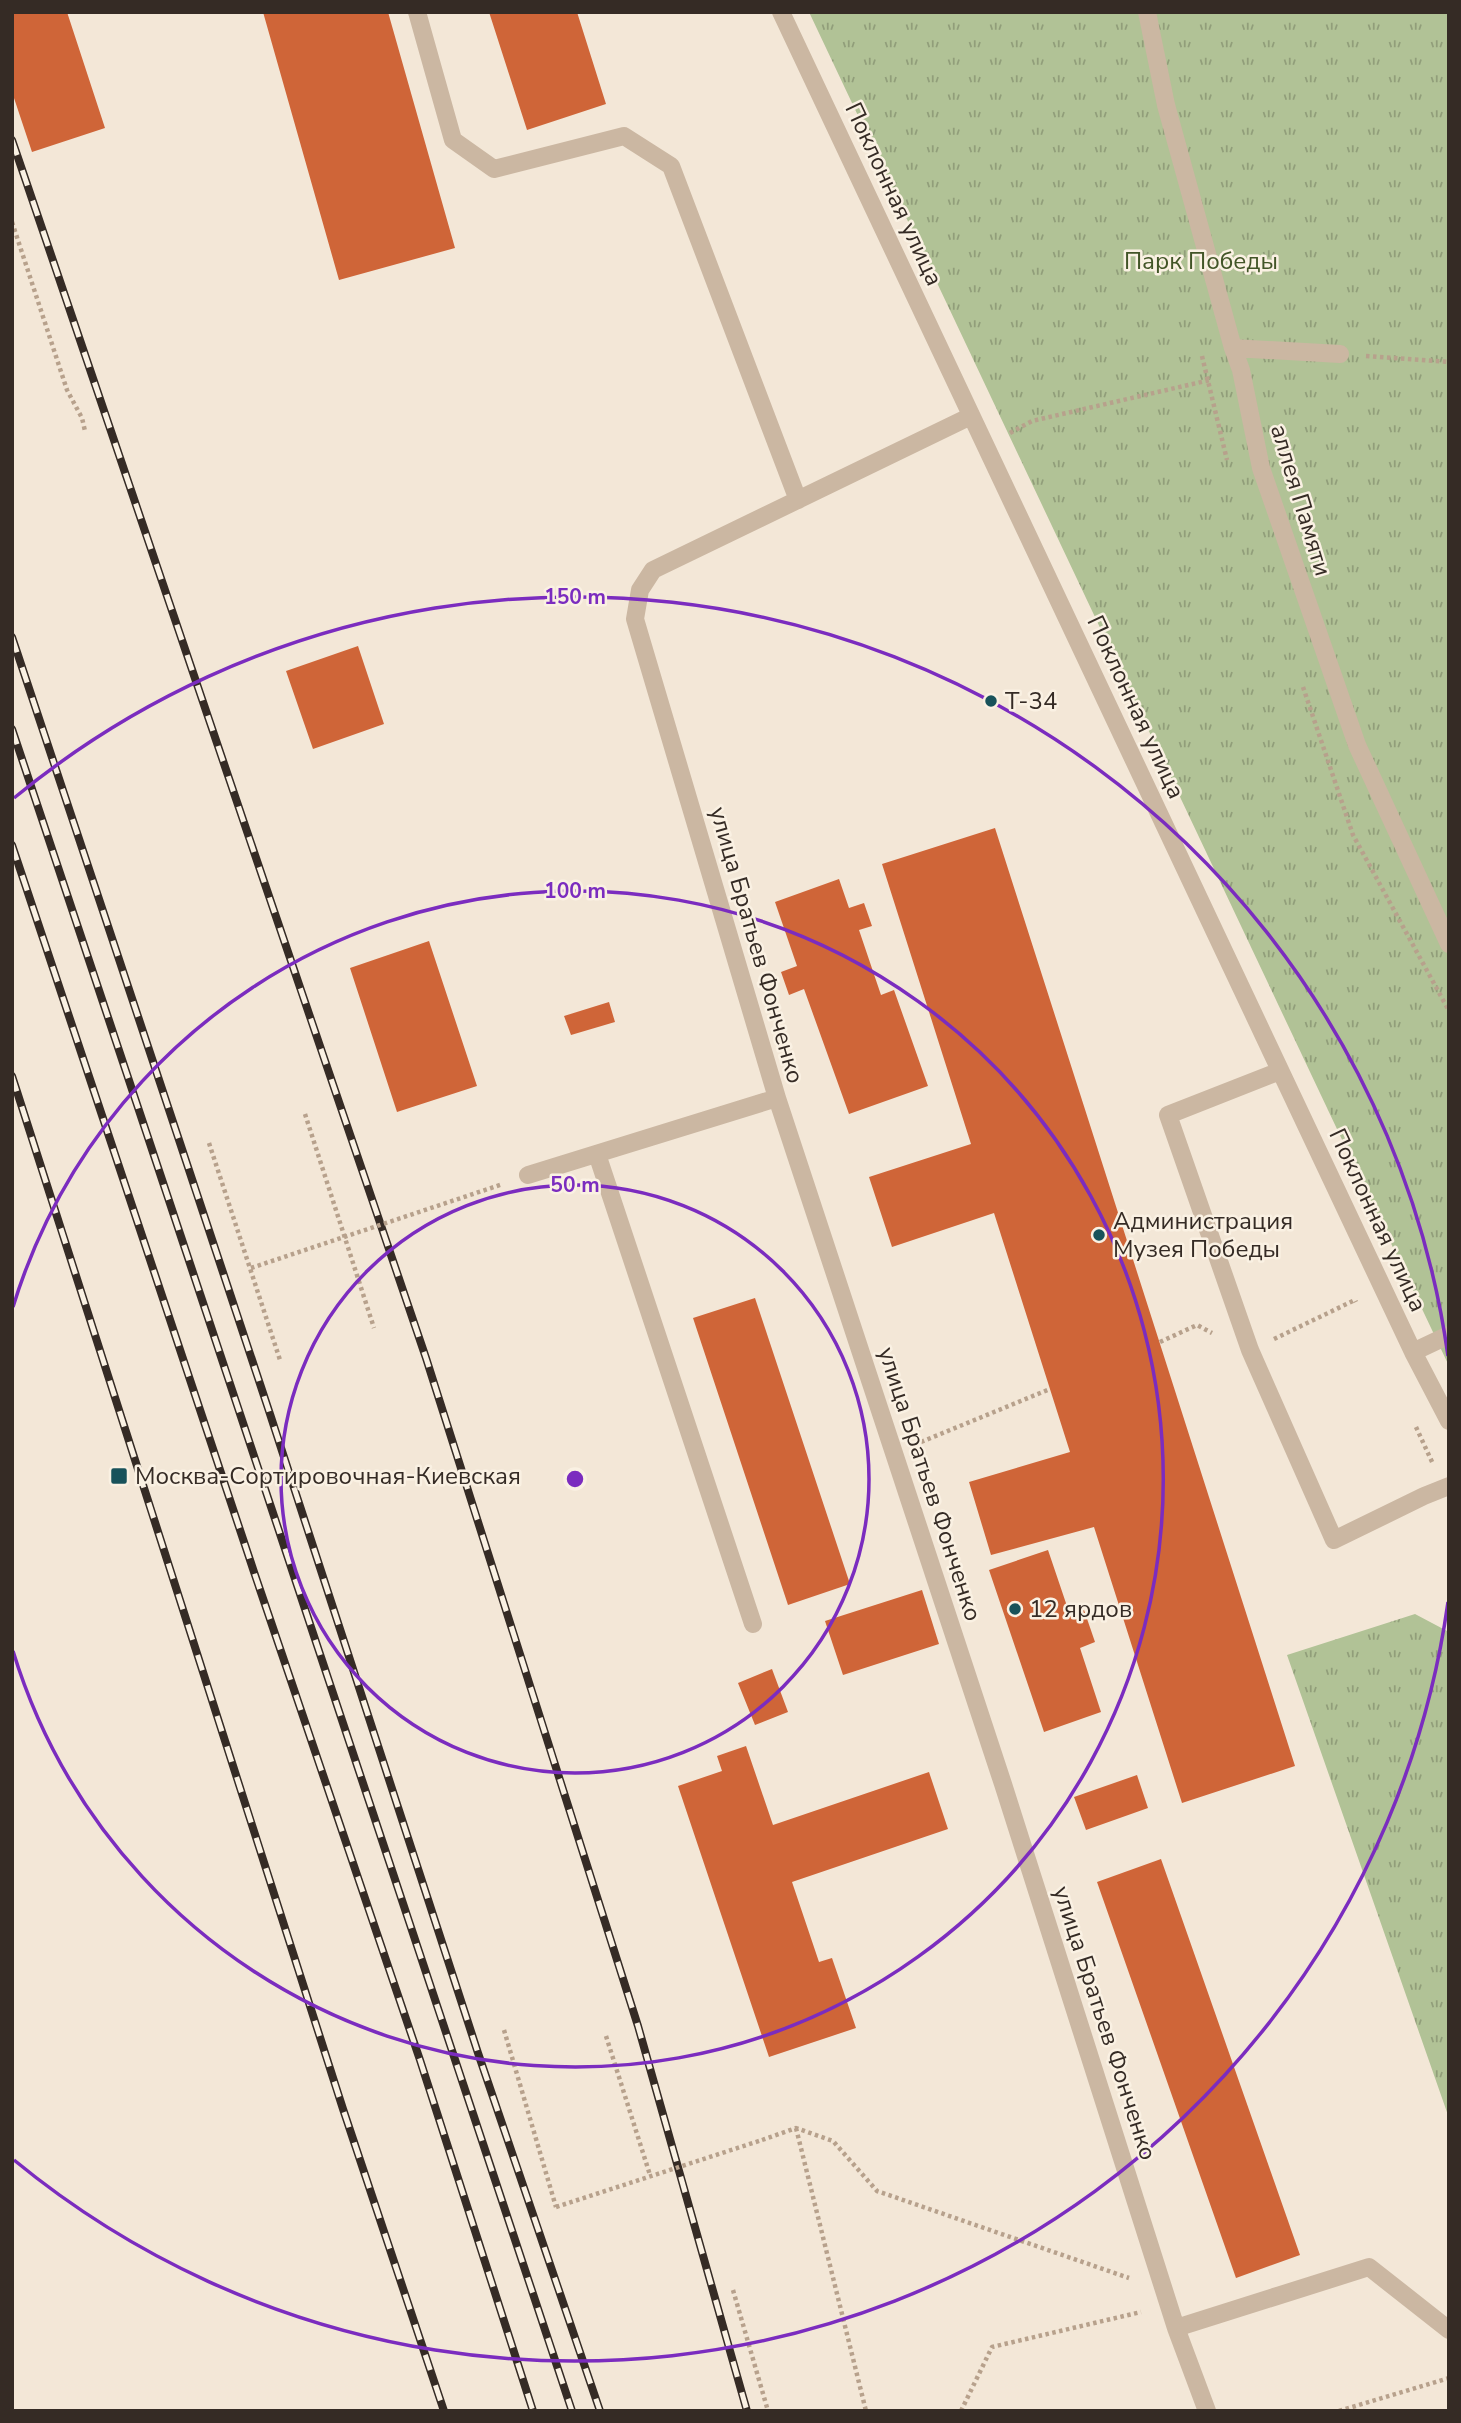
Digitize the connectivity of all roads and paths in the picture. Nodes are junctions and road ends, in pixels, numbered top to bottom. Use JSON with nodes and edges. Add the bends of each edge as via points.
{"nodes":[{"id":1,"x":417,"y":12,"type":"edge"},
{"id":2,"x":781,"y":12,"type":"edge"},
{"id":3,"x":1147,"y":12,"type":"edge"},
{"id":4,"x":12,"y":222,"type":"edge"},
{"id":5,"x":1233,"y":348,"type":"junction"},
{"id":6,"x":1340,"y":354,"type":"joint"},
{"id":7,"x":1449,"y":362,"type":"edge"},
{"id":8,"x":1241,"y":370,"type":"junction"},
{"id":9,"x":971,"y":416,"type":"junction"},
{"id":10,"x":85,"y":430,"type":"dead end"},
{"id":11,"x":986,"y":446,"type":"junction"},
{"id":12,"x":798,"y":500,"type":"junction"},
{"id":13,"x":1449,"y":944,"type":"edge"},
{"id":14,"x":1280,"y":1071,"type":"junction"},
{"id":15,"x":777,"y":1098,"type":"junction"},
{"id":16,"x":305,"y":1114,"type":"dead end"},
{"id":17,"x":209,"y":1143,"type":"dead end"},
{"id":18,"x":597,"y":1154,"type":"junction"},
{"id":19,"x":528,"y":1175,"type":"dead end"},
{"id":20,"x":503,"y":1184,"type":"dead end"},
{"id":21,"x":345,"y":1235,"type":"junction"},
{"id":22,"x":251,"y":1268,"type":"junction"},
{"id":23,"x":1197,"y":1325,"type":"dead end"},
{"id":24,"x":374,"y":1328,"type":"dead end"},
{"id":25,"x":1449,"y":1335,"type":"edge"},
{"id":26,"x":1160,"y":1342,"type":"dead end"},
{"id":27,"x":1413,"y":1352,"type":"junction"},
{"id":28,"x":280,"y":1360,"type":"dead end"},
{"id":29,"x":1050,"y":1389,"type":"dead end"},
{"id":30,"x":1449,"y":1421,"type":"edge"},
{"id":31,"x":894,"y":1453,"type":"junction"},
{"id":32,"x":1449,"y":1486,"type":"edge"},
{"id":33,"x":754,"y":1624,"type":"dead end"},
{"id":34,"x":504,"y":2031,"type":"dead end"},
{"id":35,"x":606,"y":2036,"type":"dead end"},
{"id":36,"x":796,"y":2128,"type":"junction"},
{"id":37,"x":650,"y":2175,"type":"junction"},
{"id":38,"x":733,"y":2290,"type":"dead end"},
{"id":39,"x":1167,"y":2298,"type":"junction"},
{"id":40,"x":1176,"y":2328,"type":"junction"},
{"id":41,"x":1449,"y":2330,"type":"edge"},
{"id":42,"x":1449,"y":2378,"type":"edge"},
{"id":43,"x":768,"y":2411,"type":"edge"},
{"id":44,"x":866,"y":2411,"type":"edge"},
{"id":45,"x":961,"y":2411,"type":"edge"},
{"id":46,"x":1207,"y":2411,"type":"edge"},
{"id":47,"x":1339,"y":2411,"type":"edge"}],
"edges":[{"from":1,"to":12,"type":"street","via":[[453,140],[494,169],[624,136],[671,166]]},
{"from":2,"to":9,"type":"street","name":"Поклонная улица"},
{"from":3,"to":5,"type":"street","name":"аллея Памяти","via":[[1166,105]]},
{"from":4,"to":10,"type":"path","via":[[67,390]]},
{"from":5,"to":6,"type":"street"},
{"from":5,"to":8,"type":"street","name":"аллея Памяти"},
{"from":6,"to":7,"type":"path"},
{"from":8,"to":11,"type":"path","via":[[1032,421]]},
{"from":8,"to":13,"type":"street","name":"аллея Памяти","via":[[1261,468],[1357,745]]},
{"from":9,"to":11,"type":"street","name":"Поклонная улица"},
{"from":9,"to":12,"type":"street"},
{"from":11,"to":14,"type":"street","name":"Поклонная улица"},
{"from":12,"to":15,"type":"street","name":"улица Братьев Фонченко","via":[[653,570],[640,590],[635,619]]},
{"from":14,"to":27,"type":"street","name":"Поклонная улица"},
{"from":14,"to":32,"type":"street","via":[[1168,1115],[1250,1350],[1334,1540]]},
{"from":15,"to":18,"type":"street"},
{"from":15,"to":31,"type":"street","name":"улица Братьев Фонченко"},
{"from":16,"to":21,"type":"path"},
{"from":17,"to":22,"type":"path"},
{"from":18,"to":19,"type":"street"},
{"from":18,"to":33,"type":"street"},
{"from":20,"to":21,"type":"path","bridge":true},
{"from":21,"to":22,"type":"path","bridge":true},
{"from":21,"to":24,"type":"path"},
{"from":22,"to":28,"type":"path"},
{"from":23,"to":26,"type":"path"},
{"from":25,"to":27,"type":"street"},
{"from":27,"to":30,"type":"street","name":"Поклонная улица"},
{"from":29,"to":31,"type":"path"},
{"from":31,"to":39,"type":"street","name":"улица Братьев Фонченко"},
{"from":34,"to":37,"type":"path","bridge":true,"via":[[556,2207]]},
{"from":35,"to":37,"type":"path"},
{"from":36,"to":37,"type":"path","bridge":true},
{"from":36,"to":39,"type":"path","via":[[833,2141],[877,2191]]},
{"from":36,"to":44,"type":"path"},
{"from":38,"to":43,"type":"path"},
{"from":39,"to":40,"type":"street","name":"улица Братьев Фонченко"},
{"from":39,"to":45,"type":"path","via":[[992,2347]]},
{"from":40,"to":41,"type":"street","via":[[1369,2267]]},
{"from":40,"to":46,"type":"street","name":"улица Братьев Фонченко"},
{"from":42,"to":47,"type":"path"}]}
